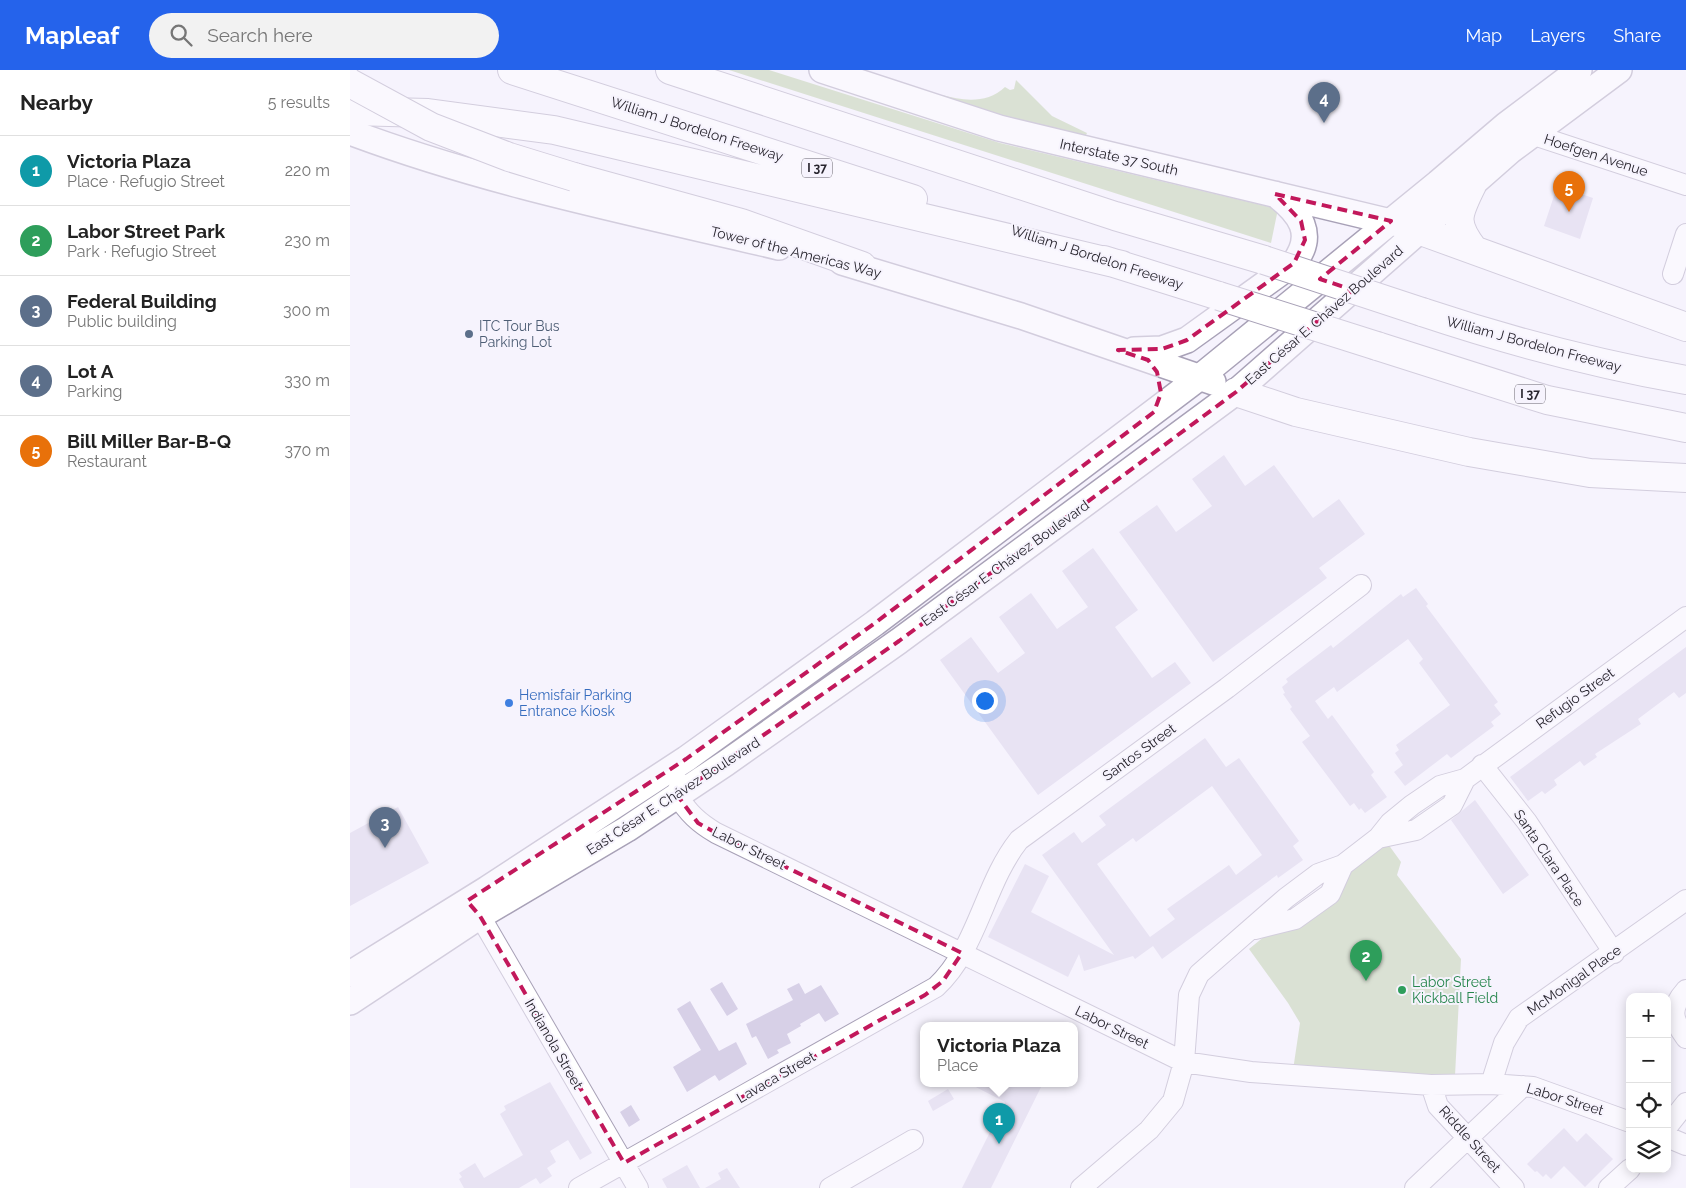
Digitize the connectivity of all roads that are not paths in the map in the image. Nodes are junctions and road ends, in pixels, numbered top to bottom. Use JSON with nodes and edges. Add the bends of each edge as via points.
{"nodes":[{"id":1,"x":512,"y":70,"type":"edge"},
{"id":2,"x":670,"y":70,"type":"edge"},
{"id":3,"x":822,"y":70,"type":"edge"},
{"id":4,"x":1579,"y":70,"type":"edge"},
{"id":5,"x":1619,"y":70,"type":"edge"},
{"id":6,"x":350,"y":83,"type":"edge"},
{"id":7,"x":350,"y":110,"type":"edge"},
{"id":8,"x":1506,"y":125,"type":"junction"},
{"id":9,"x":350,"y":132,"type":"edge"},
{"id":10,"x":1531,"y":134,"type":"junction"},
{"id":11,"x":1472,"y":185,"type":"junction"},
{"id":12,"x":1686,"y":185,"type":"edge"},
{"id":13,"x":1275,"y":194,"type":"junction"},
{"id":14,"x":1391,"y":221,"type":"junction"},
{"id":15,"x":1421,"y":231,"type":"junction"},
{"id":16,"x":1686,"y":234,"type":"edge"},
{"id":17,"x":1474,"y":250,"type":"junction"},
{"id":18,"x":1122,"y":265,"type":"junction"},
{"id":19,"x":862,"y":266,"type":"junction"},
{"id":20,"x":1673,"y":274,"type":"dead end"},
{"id":21,"x":1686,"y":327,"type":"edge"},
{"id":22,"x":1118,"y":350,"type":"junction"},
{"id":23,"x":1148,"y":360,"type":"junction"},
{"id":24,"x":1200,"y":377,"type":"junction"},
{"id":25,"x":1686,"y":380,"type":"edge"},
{"id":26,"x":1236,"y":392,"type":"junction"},
{"id":27,"x":1154,"y":412,"type":"junction"},
{"id":28,"x":1686,"y":428,"type":"edge"},
{"id":29,"x":1112,"y":444,"type":"junction"},
{"id":30,"x":1131,"y":469,"type":"junction"},
{"id":31,"x":1686,"y":478,"type":"edge"},
{"id":32,"x":1361,"y":585,"type":"dead end"},
{"id":33,"x":1684,"y":623,"type":"edge"},
{"id":34,"x":686,"y":759,"type":"junction"},
{"id":35,"x":1482,"y":765,"type":"junction"},
{"id":36,"x":677,"y":795,"type":"junction"},
{"id":37,"x":1686,"y":900,"type":"edge"},
{"id":38,"x":474,"y":909,"type":"junction"},
{"id":39,"x":1614,"y":952,"type":"junction"},
{"id":40,"x":962,"y":953,"type":"junction"},
{"id":41,"x":350,"y":974,"type":"edge"},
{"id":42,"x":1686,"y":990,"type":"edge"},
{"id":43,"x":350,"y":1002,"type":"edge"},
{"id":44,"x":1686,"y":1038,"type":"edge"},
{"id":45,"x":1184,"y":1062,"type":"junction"},
{"id":46,"x":1491,"y":1084,"type":"junction"},
{"id":47,"x":1431,"y":1085,"type":"junction"},
{"id":48,"x":1523,"y":1086,"type":"junction"},
{"id":49,"x":1686,"y":1103,"type":"edge"},
{"id":50,"x":1626,"y":1121,"type":"edge"},
{"id":51,"x":1671,"y":1122,"type":"edge"},
{"id":52,"x":1671,"y":1138,"type":"edge"},
{"id":53,"x":1467,"y":1139,"type":"junction"},
{"id":54,"x":913,"y":1140,"type":"dead end"},
{"id":55,"x":1686,"y":1144,"type":"edge"},
{"id":56,"x":624,"y":1163,"type":"junction"},
{"id":57,"x":1626,"y":1173,"type":"edge"},
{"id":58,"x":579,"y":1188,"type":"edge"},
{"id":59,"x":638,"y":1188,"type":"edge"},
{"id":60,"x":830,"y":1188,"type":"edge"},
{"id":61,"x":1081,"y":1188,"type":"edge"},
{"id":62,"x":1416,"y":1188,"type":"edge"},
{"id":63,"x":1514,"y":1188,"type":"edge"},
{"id":64,"x":1609,"y":1188,"type":"edge"}],
"edges":[{"from":1,"to":18,"type":"highway","name":"William J Bordelon Freeway","number":"I 37"},
{"from":2,"to":25,"type":"highway","name":"William J Bordelon Freeway","bridge":true,"via":[[1486,333],[1563,354]]},
{"from":3,"to":13,"type":"main road","name":"Interstate 37 South","via":[[999,128]]},
{"from":4,"to":8,"type":"main road","name":"East César E. Chávez Boulevard"},
{"from":5,"to":10,"type":"main road","name":"East César E. Chávez Boulevard"},
{"from":6,"to":19,"type":"highway","bridge":true,"via":[[431,127],[509,157],[741,223]]},
{"from":7,"to":18,"type":"highway","via":[[428,113],[554,130]]},
{"from":8,"to":10,"type":"street","name":"Hoefgen Avenue"},
{"from":8,"to":14,"type":"main road","name":"East César E. Chávez Boulevard"},
{"from":9,"to":19,"type":"main road","name":"Tower of the Americas Way","via":[[416,157],[504,182]]},
{"from":10,"to":11,"type":"main road","name":"East César E. Chávez Boulevard"},
{"from":10,"to":12,"type":"street","name":"Hoefgen Avenue"},
{"from":11,"to":15,"type":"main road","name":"East César E. Chávez Boulevard"},
{"from":11,"to":17,"type":"highway","via":[[1461,207],[1459,225],[1462,235]]},
{"from":13,"to":14,"type":"main road","name":"Interstate 37 South"},
{"from":13,"to":22,"type":"main road","via":[[1292,208],[1301,221],[1305,240],[1294,263],[1187,340],[1162,349]]},
{"from":14,"to":15,"type":"main road","name":"Interstate 37 South"},
{"from":14,"to":24,"type":"main road","name":"East César E. Chávez Boulevard"},
{"from":15,"to":17,"type":"highway"},
{"from":15,"to":26,"type":"main road","name":"East César E. Chávez Boulevard"},
{"from":16,"to":20,"type":"street"},
{"from":17,"to":21,"type":"highway"},
{"from":18,"to":28,"type":"highway","name":"William J Bordelon Freeway","number":"I 37","bridge":true,"via":[[1547,400]]},
{"from":19,"to":22,"type":"main road","name":"Tower of the Americas Way"},
{"from":22,"to":23,"type":"main road","name":"Tower of the Americas Way"},
{"from":23,"to":24,"type":"main road","name":"Tower of the Americas Way"},
{"from":23,"to":27,"type":"main road","via":[[1161,382]]},
{"from":24,"to":26,"type":"main road","name":"Tower of the Americas Way"},
{"from":24,"to":27,"type":"main road","name":"East César E. Chávez Boulevard"},
{"from":26,"to":30,"type":"main road","name":"East César E. Chávez Boulevard"},
{"from":26,"to":31,"type":"highway","via":[[1296,412],[1469,452],[1590,472]]},
{"from":27,"to":29,"type":"main road","name":"East César E. Chávez Boulevard"},
{"from":29,"to":30,"type":"main road"},
{"from":29,"to":34,"type":"main road","name":"East César E. Chávez Boulevard","via":[[875,623]]},
{"from":30,"to":36,"type":"main road","name":"East César E. Chávez Boulevard","via":[[899,641]]},
{"from":32,"to":40,"type":"street","name":"Santos Street","via":[[1019,840],[1005,861]]},
{"from":33,"to":35,"type":"street","name":"Refugio Street"},
{"from":34,"to":36,"type":"street"},
{"from":34,"to":38,"type":"main road","name":"East César E. Chávez Boulevard"},
{"from":35,"to":39,"type":"street","name":"Santa Clara Place","via":[[1527,822]]},
{"from":35,"to":45,"type":"street","name":"Refugio Street","via":[[1465,778],[1452,805],[1416,830],[1378,838],[1343,864],[1318,874],[1207,965],[1192,986],[1187,1009]]},
{"from":36,"to":38,"type":"main road","name":"East César E. Chávez Boulevard","via":[[627,829]]},
{"from":36,"to":40,"type":"street","name":"Labor Street","via":[[698,822],[716,833]]},
{"from":37,"to":39,"type":"street","name":"McMonigal Place"},
{"from":38,"to":41,"type":"main road","name":"East César E. Chávez Boulevard"},
{"from":38,"to":43,"type":"main road","name":"East César E. Chávez Boulevard"},
{"from":38,"to":56,"type":"street","name":"Indianola Street"},
{"from":39,"to":46,"type":"street","name":"McMonigal Place","via":[[1519,1018],[1504,1043]]},
{"from":40,"to":45,"type":"street","name":"Labor Street"},
{"from":40,"to":56,"type":"street","name":"Lavaca Street","via":[[943,981],[925,995]]},
{"from":42,"to":44,"type":"street","via":[[1677,1000],[1674,1022]]},
{"from":45,"to":47,"type":"street","name":"Labor Street","via":[[1251,1072]]},
{"from":45,"to":61,"type":"street","name":"Refugio Street","via":[[1177,1093],[1166,1112]]},
{"from":46,"to":47,"type":"street","name":"Labor Street"},
{"from":46,"to":48,"type":"street","name":"Labor Street"},
{"from":47,"to":53,"type":"street","name":"Riddle Street","via":[[1438,1106]]},
{"from":48,"to":50,"type":"street","name":"Labor Street","via":[[1533,1086]]},
{"from":48,"to":53,"type":"street"},
{"from":49,"to":51,"type":"street"},
{"from":52,"to":55,"type":"street"},
{"from":53,"to":62,"type":"street"},
{"from":53,"to":63,"type":"street","name":"Riddle Street"},
{"from":54,"to":60,"type":"street"},
{"from":56,"to":58,"type":"street","name":"Lavaca Street"},
{"from":56,"to":59,"type":"street","name":"Indianola Street"},
{"from":57,"to":64,"type":"street"}]}
